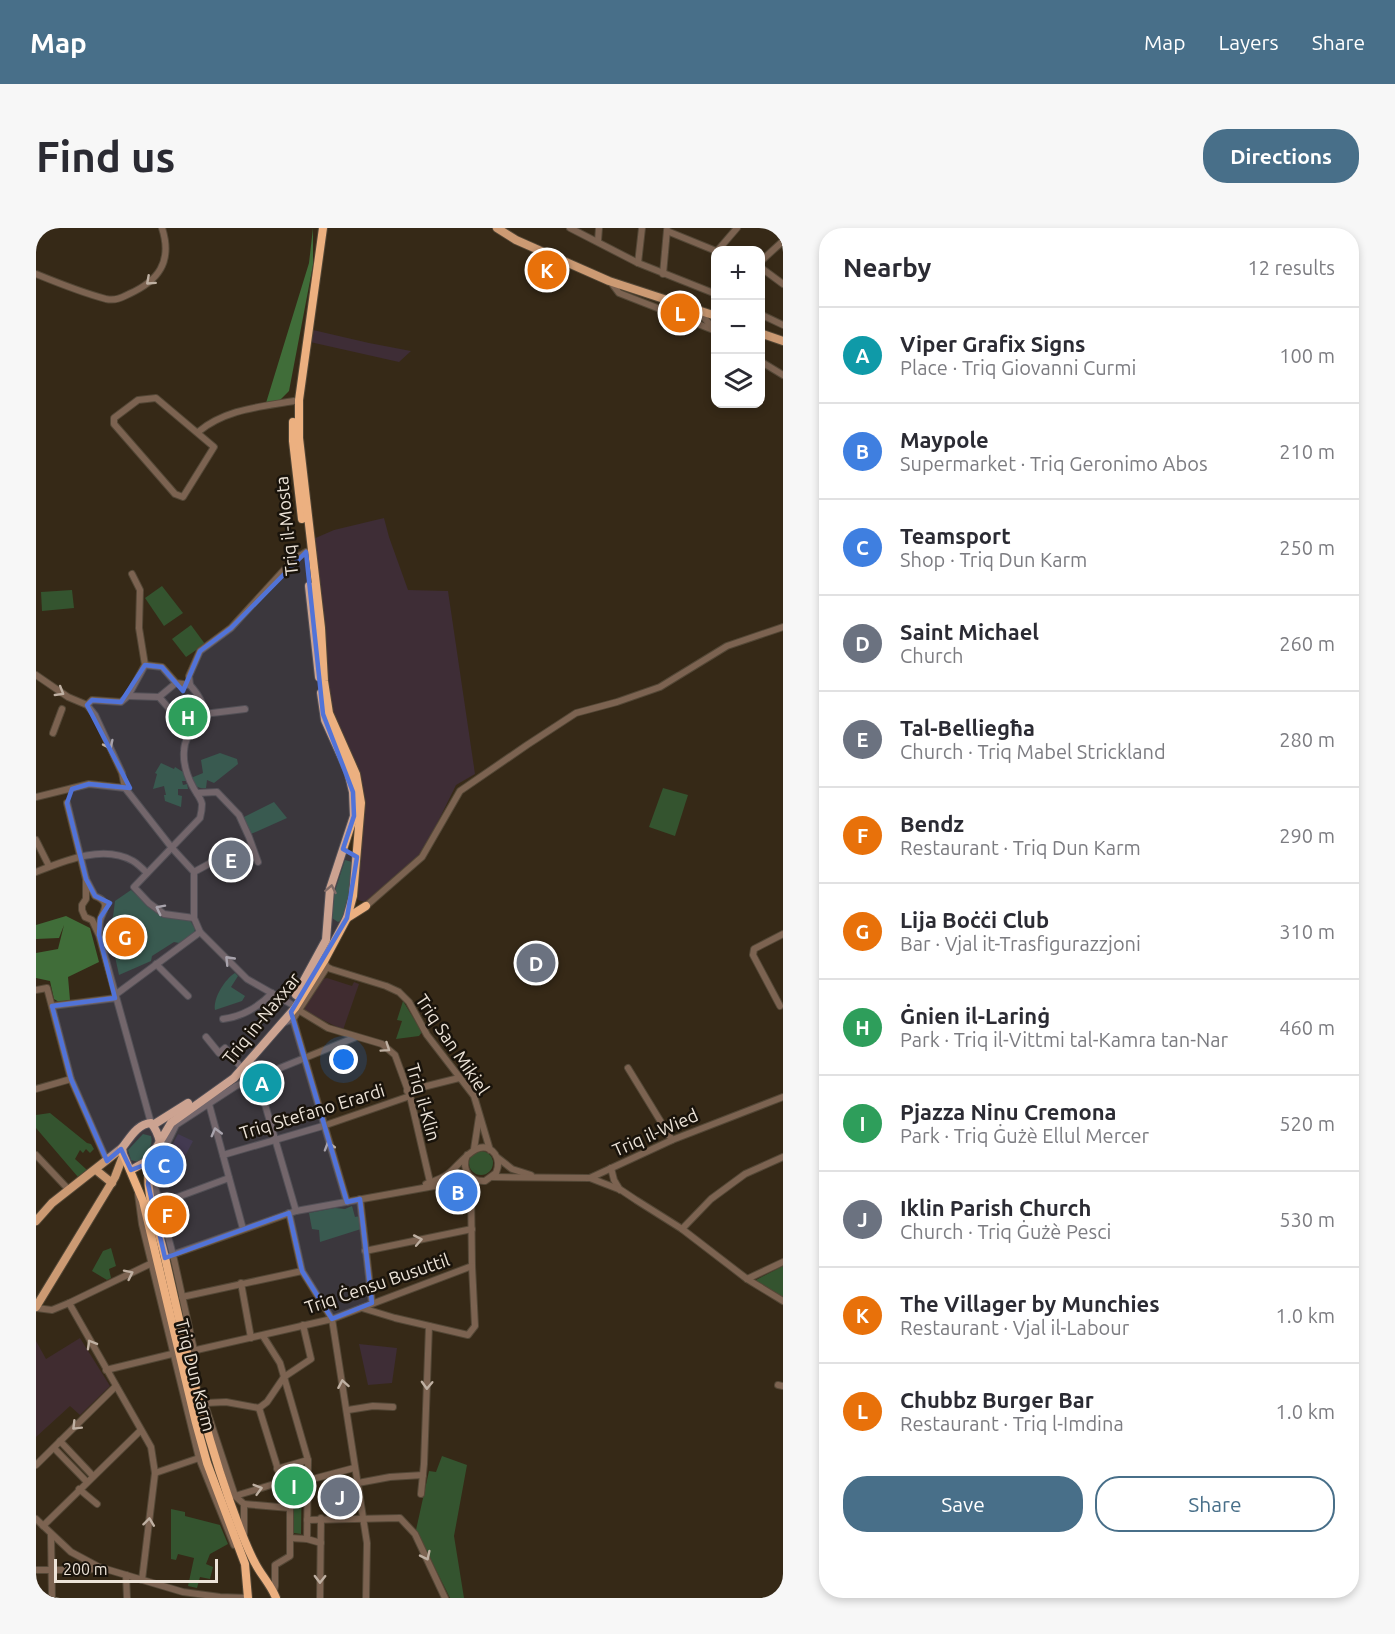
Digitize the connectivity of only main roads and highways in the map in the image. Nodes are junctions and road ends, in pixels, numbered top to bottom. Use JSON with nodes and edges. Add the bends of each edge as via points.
{"nodes":[{"id":1,"x":318,"y":228,"type":"edge"},
{"id":2,"x":323,"y":228,"type":"edge"},
{"id":3,"x":496,"y":228,"type":"edge"},
{"id":4,"x":711,"y":315,"type":"edge"},
{"id":5,"x":765,"y":335,"type":"edge"},
{"id":6,"x":783,"y":341,"type":"edge"},
{"id":7,"x":357,"y":815,"type":"junction"},
{"id":8,"x":341,"y":856,"type":"junction"},
{"id":9,"x":357,"y":856,"type":"junction"},
{"id":10,"x":353,"y":896,"type":"junction"},
{"id":11,"x":346,"y":921,"type":"junction"},
{"id":12,"x":328,"y":922,"type":"junction"},
{"id":13,"x":295,"y":1007,"type":"junction"},
{"id":14,"x":181,"y":1115,"type":"junction"},
{"id":15,"x":152,"y":1124,"type":"junction"},
{"id":16,"x":160,"y":1142,"type":"junction"},
{"id":17,"x":123,"y":1152,"type":"junction"},
{"id":18,"x":150,"y":1160,"type":"junction"},
{"id":19,"x":96,"y":1170,"type":"junction"},
{"id":20,"x":131,"y":1170,"type":"junction"},
{"id":21,"x":113,"y":1180,"type":"junction"},
{"id":22,"x":148,"y":1184,"type":"junction"},
{"id":23,"x":36,"y":1221,"type":"edge"},
{"id":24,"x":36,"y":1308,"type":"edge"},
{"id":25,"x":183,"y":1352,"type":"junction"},
{"id":26,"x":274,"y":1594,"type":"edge"},
{"id":27,"x":248,"y":1595,"type":"edge"}],
"edges":[{"from":1,"to":7,"type":"highway","name":"Triq il-Mosta","via":[[294,401],[293,441],[323,714],[348,771]]},
{"from":2,"to":7,"type":"highway","name":"Triq il-Mosta","via":[[299,400],[299,438],[324,681],[329,713],[356,774],[362,803]]},
{"from":3,"to":4,"type":"main road","via":[[609,281]]},
{"from":5,"to":6,"type":"main road"},
{"from":7,"to":8,"type":"highway","name":"Triq in-Naxxar"},
{"from":7,"to":9,"type":"highway","name":"Triq in-Naxxar"},
{"from":8,"to":9,"type":"highway","via":[[350,852]]},
{"from":12,"to":8,"type":"highway","name":"Triq in-Naxxar","one_way":true,"via":[[330,889]]},
{"from":9,"to":10,"type":"highway","name":"Triq in-Naxxar"},
{"from":10,"to":11,"type":"highway","name":"Triq in-Naxxar"},
{"from":10,"to":11,"type":"highway","via":[[366,906]]},
{"from":11,"to":12,"type":"highway","via":[[335,927]]},
{"from":11,"to":13,"type":"highway","name":"Triq in-Naxxar","via":[[325,967]]},
{"from":12,"to":13,"type":"highway","name":"Triq in-Naxxar","via":[[326,940]]},
{"from":13,"to":14,"type":"highway","name":"Triq in-Naxxar","via":[[234,1078]]},
{"from":13,"to":15,"type":"highway","name":"Triq in-Naxxar","via":[[240,1066]]},
{"from":14,"to":16,"type":"highway","name":"Triq in-Naxxar"},
{"from":14,"to":22,"type":"highway","via":[[150,1171]]},
{"from":15,"to":16,"type":"highway"},
{"from":15,"to":17,"type":"highway","name":"Triq in-Naxxar","via":[[139,1128]]},
{"from":16,"to":18,"type":"highway","name":"Triq in-Naxxar"},
{"from":17,"to":19,"type":"main road"},
{"from":17,"to":20,"type":"highway"},
{"from":17,"to":21,"type":"main road"},
{"from":18,"to":20,"type":"highway"},
{"from":18,"to":22,"type":"highway","name":"Triq Dun Karm"},
{"from":19,"to":21,"type":"main road"},
{"from":19,"to":23,"type":"main road"},
{"from":20,"to":21,"type":"main road"},
{"from":20,"to":25,"type":"highway","name":"Triq Dun Karm","via":[[143,1201]]},
{"from":21,"to":24,"type":"main road"},
{"from":22,"to":25,"type":"highway","name":"Triq Dun Karm","via":[[169,1256]]},
{"from":25,"to":26,"type":"highway","name":"Triq Dun Karm","via":[[244,1539]]},
{"from":25,"to":27,"type":"highway","name":"Triq Dun Karm","via":[[207,1463],[244,1564]]},
{"from":26,"to":27,"type":"highway","via":[[260,1579],[251,1582]]}]}
